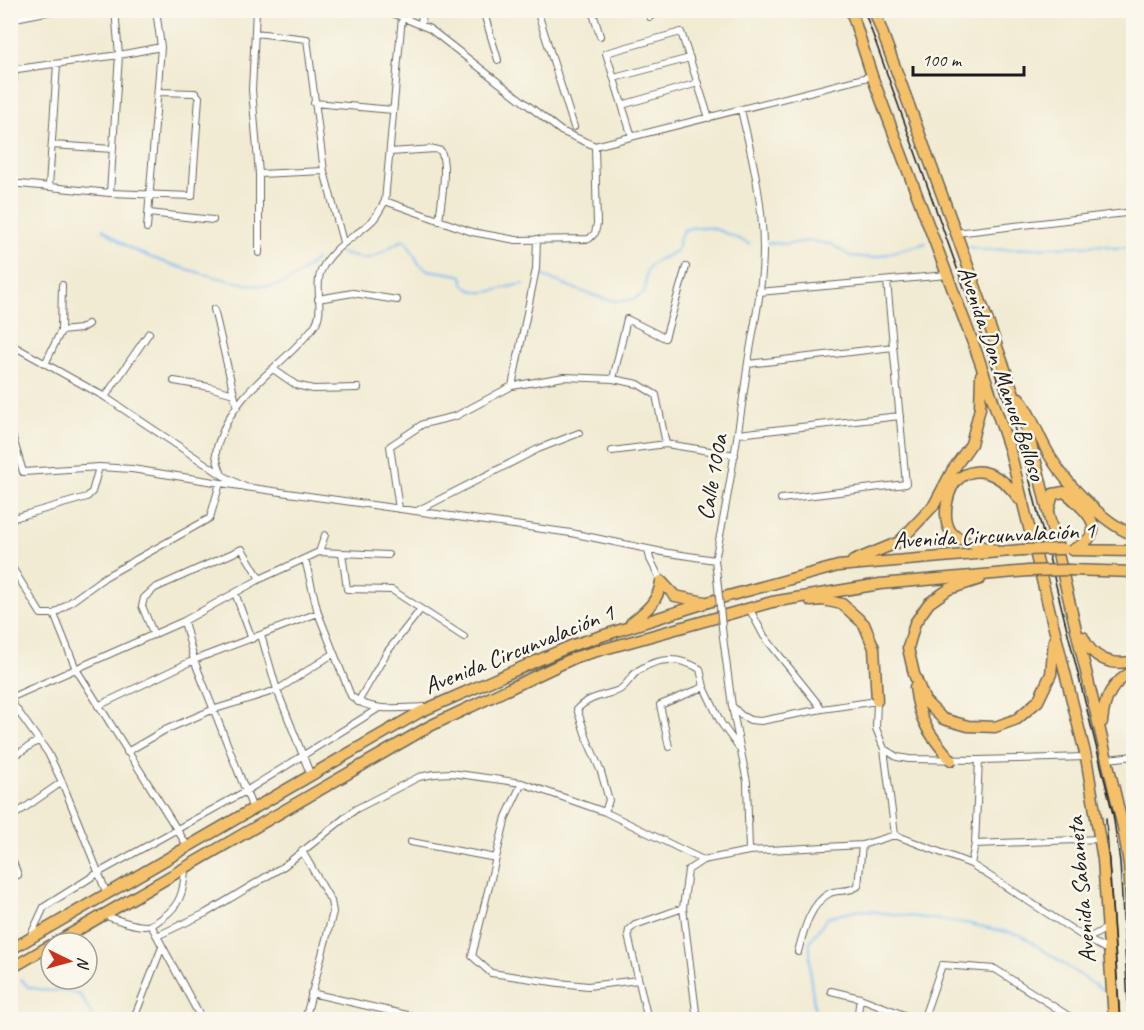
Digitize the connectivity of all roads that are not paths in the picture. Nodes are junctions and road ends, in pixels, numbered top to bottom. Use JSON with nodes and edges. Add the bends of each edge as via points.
{"nodes":[{"id":1,"x":56,"y":10,"type":"edge"},
{"id":2,"x":115,"y":10,"type":"edge"},
{"id":3,"x":256,"y":10,"type":"edge"},
{"id":4,"x":385,"y":10,"type":"edge"},
{"id":5,"x":422,"y":10,"type":"edge"},
{"id":6,"x":483,"y":10,"type":"edge"},
{"id":7,"x":537,"y":10,"type":"edge"},
{"id":8,"x":592,"y":10,"type":"edge"},
{"id":9,"x":850,"y":10,"type":"edge"},
{"id":10,"x":874,"y":10,"type":"edge"},
{"id":11,"x":402,"y":16,"type":"junction"},
{"id":12,"x":157,"y":17,"type":"dead end"},
{"id":13,"x":10,"y":19,"type":"edge"},
{"id":14,"x":421,"y":25,"type":"junction"},
{"id":15,"x":255,"y":33,"type":"junction"},
{"id":16,"x":600,"y":36,"type":"dead end"},
{"id":17,"x":10,"y":39,"type":"edge"},
{"id":18,"x":161,"y":47,"type":"junction"},
{"id":19,"x":119,"y":55,"type":"junction"},
{"id":20,"x":690,"y":57,"type":"junction"},
{"id":21,"x":498,"y":60,"type":"dead end"},
{"id":22,"x":57,"y":63,"type":"junction"},
{"id":23,"x":12,"y":70,"type":"edge"},
{"id":24,"x":872,"y":76,"type":"junction"},
{"id":25,"x":614,"y":78,"type":"junction"},
{"id":26,"x":698,"y":83,"type":"junction"},
{"id":27,"x":158,"y":92,"type":"junction"},
{"id":28,"x":314,"y":102,"type":"junction"},
{"id":29,"x":622,"y":105,"type":"junction"},
{"id":30,"x":393,"y":110,"type":"junction"},
{"id":31,"x":741,"y":110,"type":"junction"},
{"id":32,"x":709,"y":118,"type":"junction"},
{"id":33,"x":574,"y":127,"type":"dead end"},
{"id":34,"x":10,"y":129,"type":"edge"},
{"id":35,"x":632,"y":137,"type":"junction"},
{"id":36,"x":52,"y":145,"type":"junction"},
{"id":37,"x":595,"y":146,"type":"junction"},
{"id":38,"x":113,"y":149,"type":"junction"},
{"id":39,"x":390,"y":152,"type":"junction"},
{"id":40,"x":324,"y":171,"type":"junction"},
{"id":41,"x":259,"y":174,"type":"junction"},
{"id":42,"x":10,"y":183,"type":"edge"},
{"id":43,"x":49,"y":186,"type":"junction"},
{"id":44,"x":110,"y":193,"type":"junction"},
{"id":45,"x":151,"y":195,"type":"junction"},
{"id":46,"x":385,"y":201,"type":"junction"},
{"id":47,"x":1134,"y":212,"type":"edge"},
{"id":48,"x":149,"y":213,"type":"junction"},
{"id":49,"x":213,"y":220,"type":"dead end"},
{"id":50,"x":439,"y":220,"type":"junction"},
{"id":51,"x":147,"y":228,"type":"dead end"},
{"id":52,"x":956,"y":233,"type":"junction"},
{"id":53,"x":537,"y":239,"type":"junction"},
{"id":54,"x":343,"y":242,"type":"junction"},
{"id":55,"x":259,"y":253,"type":"dead end"},
{"id":56,"x":686,"y":267,"type":"dead end"},
{"id":57,"x":947,"y":275,"type":"junction"},
{"id":58,"x":887,"y":281,"type":"junction"},
{"id":59,"x":62,"y":285,"type":"dead end"},
{"id":60,"x":759,"y":291,"type":"junction"},
{"id":61,"x":318,"y":299,"type":"junction"},
{"id":62,"x":397,"y":300,"type":"dead end"},
{"id":63,"x":214,"y":309,"type":"dead end"},
{"id":64,"x":88,"y":324,"type":"dead end"},
{"id":65,"x":61,"y":331,"type":"junction"},
{"id":66,"x":149,"y":333,"type":"dead end"},
{"id":67,"x":10,"y":344,"type":"edge"},
{"id":68,"x":893,"y":347,"type":"junction"},
{"id":69,"x":980,"y":359,"type":"junction"},
{"id":70,"x":45,"y":364,"type":"junction"},
{"id":71,"x":748,"y":364,"type":"junction"},
{"id":72,"x":273,"y":369,"type":"junction"},
{"id":73,"x":613,"y":379,"type":"junction"},
{"id":74,"x":174,"y":381,"type":"dead end"},
{"id":75,"x":512,"y":386,"type":"junction"},
{"id":76,"x":358,"y":388,"type":"dead end"},
{"id":77,"x":1011,"y":388,"type":"junction"},
{"id":78,"x":234,"y":394,"type":"junction"},
{"id":79,"x":105,"y":397,"type":"junction"},
{"id":80,"x":237,"y":407,"type":"junction"},
{"id":81,"x":900,"y":416,"type":"junction"},
{"id":82,"x":10,"y":428,"type":"edge"},
{"id":83,"x":579,"y":433,"type":"dead end"},
{"id":84,"x":738,"y":434,"type":"junction"},
{"id":85,"x":666,"y":444,"type":"junction"},
{"id":86,"x":612,"y":451,"type":"dead end"},
{"id":87,"x":735,"y":456,"type":"junction"},
{"id":88,"x":99,"y":467,"type":"junction"},
{"id":89,"x":222,"y":475,"type":"junction"},
{"id":90,"x":220,"y":483,"type":"junction"},
{"id":91,"x":246,"y":487,"type":"junction"},
{"id":92,"x":781,"y":499,"type":"dead end"},
{"id":93,"x":1024,"y":506,"type":"junction"},
{"id":94,"x":399,"y":508,"type":"junction"},
{"id":95,"x":417,"y":511,"type":"junction"},
{"id":96,"x":1049,"y":512,"type":"junction"},
{"id":97,"x":10,"y":519,"type":"edge"},
{"id":98,"x":1134,"y":535,"type":"edge"},
{"id":99,"x":325,"y":536,"type":"dead end"},
{"id":100,"x":648,"y":549,"type":"junction"},
{"id":101,"x":1068,"y":550,"type":"junction"},
{"id":102,"x":1134,"y":551,"type":"edge"},
{"id":103,"x":319,"y":552,"type":"junction"},
{"id":104,"x":1000,"y":552,"type":"junction"},
{"id":105,"x":342,"y":553,"type":"junction"},
{"id":106,"x":388,"y":555,"type":"dead end"},
{"id":107,"x":305,"y":559,"type":"junction"},
{"id":108,"x":715,"y":560,"type":"junction"},
{"id":109,"x":10,"y":564,"type":"edge"},
{"id":110,"x":838,"y":566,"type":"junction"},
{"id":111,"x":1003,"y":572,"type":"junction"},
{"id":112,"x":1132,"y":574,"type":"edge"},
{"id":113,"x":260,"y":579,"type":"junction"},
{"id":114,"x":661,"y":581,"type":"junction"},
{"id":115,"x":235,"y":593,"type":"junction"},
{"id":116,"x":707,"y":602,"type":"junction"},
{"id":117,"x":772,"y":603,"type":"junction"},
{"id":118,"x":749,"y":608,"type":"junction"},
{"id":119,"x":421,"y":609,"type":"junction"},
{"id":120,"x":1073,"y":612,"type":"junction"},
{"id":121,"x":318,"y":613,"type":"junction"},
{"id":122,"x":54,"y":614,"type":"junction"},
{"id":123,"x":184,"y":621,"type":"junction"},
{"id":124,"x":627,"y":627,"type":"junction"},
{"id":125,"x":1055,"y":631,"type":"junction"},
{"id":126,"x":154,"y":635,"type":"junction"},
{"id":127,"x":261,"y":635,"type":"junction"},
{"id":128,"x":464,"y":637,"type":"dead end"},
{"id":129,"x":252,"y":639,"type":"junction"},
{"id":130,"x":333,"y":654,"type":"junction"},
{"id":131,"x":194,"y":660,"type":"junction"},
{"id":132,"x":1134,"y":661,"type":"edge"},
{"id":133,"x":76,"y":669,"type":"junction"},
{"id":134,"x":1134,"y":671,"type":"edge"},
{"id":135,"x":914,"y":675,"type":"junction"},
{"id":136,"x":704,"y":687,"type":"junction"},
{"id":137,"x":277,"y":690,"type":"junction"},
{"id":138,"x":10,"y":699,"type":"edge"},
{"id":139,"x":877,"y":701,"type":"junction"},
{"id":140,"x":358,"y":702,"type":"junction"},
{"id":141,"x":98,"y":706,"type":"junction"},
{"id":142,"x":433,"y":706,"type":"junction"},
{"id":143,"x":732,"y":706,"type":"junction"},
{"id":144,"x":379,"y":708,"type":"junction"},
{"id":145,"x":822,"y":708,"type":"junction"},
{"id":146,"x":212,"y":710,"type":"junction"},
{"id":147,"x":1101,"y":731,"type":"junction"},
{"id":148,"x":39,"y":740,"type":"junction"},
{"id":149,"x":669,"y":747,"type":"dead end"},
{"id":150,"x":884,"y":748,"type":"junction"},
{"id":151,"x":741,"y":750,"type":"junction"},
{"id":152,"x":127,"y":752,"type":"junction"},
{"id":153,"x":303,"y":756,"type":"junction"},
{"id":154,"x":1134,"y":756,"type":"edge"},
{"id":155,"x":1086,"y":757,"type":"junction"},
{"id":156,"x":10,"y":759,"type":"edge"},
{"id":157,"x":1108,"y":759,"type":"junction"},
{"id":158,"x":951,"y":760,"type":"junction"},
{"id":159,"x":979,"y":760,"type":"junction"},
{"id":160,"x":311,"y":776,"type":"junction"},
{"id":161,"x":62,"y":782,"type":"junction"},
{"id":162,"x":522,"y":783,"type":"junction"},
{"id":163,"x":246,"y":791,"type":"junction"},
{"id":164,"x":253,"y":809,"type":"junction"},
{"id":165,"x":605,"y":812,"type":"junction"},
{"id":166,"x":10,"y":818,"type":"edge"},
{"id":167,"x":176,"y":830,"type":"junction"},
{"id":168,"x":895,"y":835,"type":"junction"},
{"id":169,"x":1100,"y":839,"type":"junction"},
{"id":170,"x":411,"y":842,"type":"dead end"},
{"id":171,"x":975,"y":844,"type":"junction"},
{"id":172,"x":862,"y":845,"type":"junction"},
{"id":173,"x":188,"y":847,"type":"junction"},
{"id":174,"x":302,"y":851,"type":"junction"},
{"id":175,"x":749,"y":851,"type":"junction"},
{"id":176,"x":10,"y":854,"type":"edge"},
{"id":177,"x":496,"y":858,"type":"junction"},
{"id":178,"x":703,"y":860,"type":"junction"},
{"id":179,"x":970,"y":864,"type":"junction"},
{"id":180,"x":185,"y":868,"type":"junction"},
{"id":181,"x":99,"y":873,"type":"junction"},
{"id":182,"x":10,"y":878,"type":"edge"},
{"id":183,"x":107,"y":894,"type":"junction"},
{"id":184,"x":683,"y":908,"type":"junction"},
{"id":185,"x":103,"y":915,"type":"junction"},
{"id":186,"x":151,"y":925,"type":"junction"},
{"id":187,"x":1107,"y":928,"type":"junction"},
{"id":188,"x":75,"y":931,"type":"edge"},
{"id":189,"x":157,"y":936,"type":"junction"},
{"id":190,"x":29,"y":939,"type":"junction"},
{"id":191,"x":1087,"y":939,"type":"junction"},
{"id":192,"x":162,"y":947,"type":"junction"},
{"id":193,"x":10,"y":950,"type":"edge"},
{"id":194,"x":1108,"y":950,"type":"junction"},
{"id":195,"x":39,"y":952,"type":"edge"},
{"id":196,"x":798,"y":952,"type":"dead end"},
{"id":197,"x":1134,"y":956,"type":"edge"},
{"id":198,"x":10,"y":969,"type":"edge"},
{"id":199,"x":638,"y":980,"type":"junction"},
{"id":200,"x":831,"y":991,"type":"dead end"},
{"id":201,"x":311,"y":993,"type":"junction"},
{"id":202,"x":860,"y":998,"type":"junction"},
{"id":203,"x":136,"y":1013,"type":"dead end"},
{"id":204,"x":202,"y":1020,"type":"edge"},
{"id":205,"x":304,"y":1020,"type":"edge"},
{"id":206,"x":429,"y":1020,"type":"edge"},
{"id":207,"x":648,"y":1020,"type":"edge"},
{"id":208,"x":697,"y":1020,"type":"edge"},
{"id":209,"x":857,"y":1020,"type":"edge"},
{"id":210,"x":917,"y":1020,"type":"edge"},
{"id":211,"x":923,"y":1020,"type":"edge"},
{"id":212,"x":1075,"y":1020,"type":"edge"},
{"id":213,"x":1114,"y":1020,"type":"edge"}],
"edges":[{"from":1,"to":13,"type":"street"},
{"from":2,"to":19,"type":"street"},
{"from":3,"to":15,"type":"street"},
{"from":4,"to":11,"type":"street"},
{"from":5,"to":14,"type":"street"},
{"from":6,"to":21,"type":"street"},
{"from":7,"to":33,"type":"street"},
{"from":8,"to":16,"type":"street"},
{"from":9,"to":24,"type":"main road","name":"Avenida Don Manuel Belloso"},
{"from":10,"to":52,"type":"main road","name":"Avenida Don Manuel Belloso"},
{"from":11,"to":14,"type":"street"},
{"from":11,"to":30,"type":"street"},
{"from":12,"to":18,"type":"street"},
{"from":14,"to":37,"type":"street","via":[[561,131]]},
{"from":15,"to":28,"type":"street","via":[[307,39]]},
{"from":15,"to":41,"type":"street","via":[[252,90]]},
{"from":17,"to":23,"type":"street"},
{"from":18,"to":19,"type":"street"},
{"from":18,"to":27,"type":"street"},
{"from":19,"to":22,"type":"street"},
{"from":19,"to":38,"type":"street"},
{"from":20,"to":25,"type":"street"},
{"from":20,"to":25,"type":"street","via":[[681,32],[606,53]]},
{"from":20,"to":26,"type":"street"},
{"from":22,"to":23,"type":"street"},
{"from":22,"to":36,"type":"street"},
{"from":23,"to":34,"type":"street"},
{"from":24,"to":31,"type":"street"},
{"from":24,"to":57,"type":"main road","name":"Avenida Don Manuel Belloso"},
{"from":25,"to":29,"type":"street"},
{"from":26,"to":29,"type":"street"},
{"from":26,"to":32,"type":"street"},
{"from":27,"to":45,"type":"street"},
{"from":27,"to":45,"type":"street","via":[[195,93],[199,97],[193,195]]},
{"from":28,"to":30,"type":"street"},
{"from":28,"to":40,"type":"street"},
{"from":29,"to":35,"type":"street"},
{"from":30,"to":39,"type":"street"},
{"from":31,"to":32,"type":"street"},
{"from":31,"to":60,"type":"street","name":"Calle 100a","via":[[760,199],[763,249]]},
{"from":32,"to":35,"type":"street"},
{"from":35,"to":37,"type":"street"},
{"from":36,"to":38,"type":"street"},
{"from":36,"to":43,"type":"street"},
{"from":37,"to":53,"type":"street","via":[[597,224],[593,237]]},
{"from":38,"to":44,"type":"street"},
{"from":39,"to":46,"type":"street"},
{"from":39,"to":50,"type":"street","via":[[441,151]]},
{"from":40,"to":41,"type":"street"},
{"from":40,"to":54,"type":"street"},
{"from":41,"to":55,"type":"street"},
{"from":42,"to":43,"type":"street"},
{"from":43,"to":44,"type":"street"},
{"from":44,"to":45,"type":"street"},
{"from":45,"to":48,"type":"street"},
{"from":46,"to":50,"type":"street"},
{"from":46,"to":54,"type":"street","via":[[370,222]]},
{"from":47,"to":52,"type":"street"},
{"from":48,"to":49,"type":"street"},
{"from":48,"to":51,"type":"street"},
{"from":50,"to":53,"type":"street","via":[[472,232],[516,240]]},
{"from":52,"to":77,"type":"main road","name":"Avenida Don Manuel Belloso"},
{"from":53,"to":75,"type":"street","via":[[536,269]]},
{"from":54,"to":61,"type":"street","via":[[321,269]]},
{"from":56,"to":73,"type":"street","via":[[665,338],[627,318]]},
{"from":57,"to":58,"type":"street"},
{"from":57,"to":69,"type":"main road","name":"Avenida Don Manuel Belloso"},
{"from":58,"to":60,"type":"street"},
{"from":58,"to":68,"type":"street"},
{"from":59,"to":65,"type":"street"},
{"from":60,"to":71,"type":"street","name":"Calle 100a"},
{"from":61,"to":62,"type":"street","via":[[353,293]]},
{"from":61,"to":72,"type":"street","via":[[315,324]]},
{"from":63,"to":78,"type":"street"},
{"from":64,"to":65,"type":"street"},
{"from":65,"to":70,"type":"street"},
{"from":66,"to":79,"type":"street"},
{"from":67,"to":70,"type":"street"},
{"from":68,"to":71,"type":"street"},
{"from":68,"to":81,"type":"street"},
{"from":69,"to":93,"type":"main road","name":"Avenida Don Manuel Belloso"},
{"from":69,"to":110,"type":"main road","via":[[980,408],[971,444],[934,505],[899,542]]},
{"from":70,"to":79,"type":"street"},
{"from":71,"to":84,"type":"street","name":"Calle 100a"},
{"from":72,"to":76,"type":"street","via":[[296,385],[313,389]]},
{"from":72,"to":80,"type":"street"},
{"from":73,"to":75,"type":"street","via":[[564,377]]},
{"from":73,"to":85,"type":"street","via":[[638,384],[656,395]]},
{"from":74,"to":78,"type":"street"},
{"from":75,"to":94,"type":"street","via":[[456,416],[423,424],[390,446]]},
{"from":77,"to":96,"type":"main road","name":"Avenida Don Manuel Belloso"},
{"from":77,"to":98,"type":"main road","via":[[1032,415],[1059,470],[1111,523]]},
{"from":78,"to":80,"type":"street"},
{"from":79,"to":89,"type":"street"},
{"from":80,"to":89,"type":"street","via":[[225,423],[216,452]]},
{"from":81,"to":84,"type":"street"},
{"from":81,"to":92,"type":"street","via":[[906,484]]},
{"from":82,"to":88,"type":"street","via":[[22,472]]},
{"from":83,"to":95,"type":"street","via":[[538,449]]},
{"from":84,"to":87,"type":"street","name":"Calle 100a"},
{"from":85,"to":86,"type":"street"},
{"from":85,"to":87,"type":"street"},
{"from":87,"to":108,"type":"street","name":"Calle 100a"},
{"from":88,"to":90,"type":"street"},
{"from":88,"to":97,"type":"street","via":[[87,497]]},
{"from":89,"to":91,"type":"street"},
{"from":90,"to":91,"type":"street"},
{"from":90,"to":122,"type":"street","via":[[210,518],[105,577]]},
{"from":91,"to":94,"type":"street"},
{"from":93,"to":104,"type":"main road","via":[[1011,487],[998,477],[979,471],[960,477],[950,492],[946,518],[952,532]]},
{"from":93,"to":125,"type":"main road","name":"Avenida Don Manuel Belloso"},
{"from":94,"to":95,"type":"street"},
{"from":95,"to":100,"type":"street","via":[[572,533]]},
{"from":96,"to":101,"type":"main road","via":[[1053,494],[1064,492],[1090,517],[1093,532],[1082,545]]},
{"from":96,"to":120,"type":"main road","name":"Avenida Don Manuel Belloso"},
{"from":99,"to":103,"type":"street"},
{"from":100,"to":108,"type":"street"},
{"from":100,"to":114,"type":"street"},
{"from":101,"to":102,"type":"main road","name":"Avenida Circunvalación 1"},
{"from":101,"to":104,"type":"main road","name":"Avenida Circunvalación 1","bridge":true},
{"from":103,"to":105,"type":"street"},
{"from":103,"to":107,"type":"street"},
{"from":104,"to":110,"type":"main road","name":"Avenida Circunvalación 1"},
{"from":105,"to":106,"type":"street"},
{"from":105,"to":119,"type":"street","via":[[347,589],[392,590]]},
{"from":107,"to":113,"type":"street"},
{"from":107,"to":121,"type":"street"},
{"from":108,"to":143,"type":"street","name":"Calle 100a","bridge":true},
{"from":109,"to":122,"type":"street","via":[[41,614]]},
{"from":110,"to":116,"type":"main road","name":"Avenida Circunvalación 1"},
{"from":111,"to":112,"type":"main road","name":"Avenida Circunvalación 1","bridge":true,"via":[[1069,570]]},
{"from":111,"to":117,"type":"main road","name":"Avenida Circunvalación 1","via":[[880,584]]},
{"from":111,"to":135,"type":"main road","via":[[949,589],[929,603],[915,622],[908,648]]},
{"from":113,"to":115,"type":"street"},
{"from":113,"to":126,"type":"street","via":[[242,549],[155,588],[144,598],[142,606]]},
{"from":114,"to":116,"type":"main road","via":[[675,596]]},
{"from":114,"to":124,"type":"main road","via":[[655,601]]},
{"from":115,"to":123,"type":"street"},
{"from":115,"to":129,"type":"street"},
{"from":116,"to":124,"type":"main road","name":"Avenida Circunvalación 1"},
{"from":117,"to":118,"type":"main road","name":"Avenida Circunvalación 1"},
{"from":117,"to":139,"type":"main road","via":[[823,600],[842,604],[864,624],[874,648]]},
{"from":118,"to":145,"type":"street","via":[[764,636]]},
{"from":118,"to":180,"type":"main road","name":"Avenida Circunvalación 1","via":[[576,657],[430,726]]},
{"from":119,"to":128,"type":"street"},
{"from":119,"to":140,"type":"street","via":[[387,652]]},
{"from":120,"to":132,"type":"main road","via":[[1087,646],[1098,657],[1113,663]]},
{"from":120,"to":147,"type":"main road","name":"Avenida Don Manuel Belloso"},
{"from":121,"to":127,"type":"street"},
{"from":121,"to":130,"type":"street"},
{"from":122,"to":133,"type":"street"},
{"from":123,"to":126,"type":"street"},
{"from":123,"to":131,"type":"street"},
{"from":124,"to":142,"type":"main road","name":"Avenida Circunvalación 1","via":[[573,645]]},
{"from":125,"to":135,"type":"main road","via":[[1051,674],[1038,701],[1017,719],[995,727],[968,726],[943,719],[925,701]]},
{"from":125,"to":155,"type":"main road","name":"Avenida Don Manuel Belloso"},
{"from":126,"to":133,"type":"street"},
{"from":127,"to":129,"type":"street"},
{"from":127,"to":137,"type":"street"},
{"from":129,"to":131,"type":"street"},
{"from":130,"to":137,"type":"street"},
{"from":130,"to":140,"type":"street","via":[[351,696]]},
{"from":131,"to":141,"type":"street"},
{"from":131,"to":146,"type":"street"},
{"from":133,"to":138,"type":"street"},
{"from":133,"to":141,"type":"street"},
{"from":134,"to":147,"type":"main road","via":[[1115,684],[1106,698]]},
{"from":135,"to":158,"type":"main road","via":[[921,720]]},
{"from":136,"to":149,"type":"street","via":[[660,705]]},
{"from":136,"to":151,"type":"street","via":[[721,723]]},
{"from":136,"to":165,"type":"street","via":[[700,669],[686,661],[666,660],[638,671],[622,689],[584,701],[578,709],[609,800]]},
{"from":137,"to":146,"type":"street"},
{"from":137,"to":153,"type":"street"},
{"from":138,"to":148,"type":"street"},
{"from":139,"to":145,"type":"street"},
{"from":139,"to":150,"type":"street","via":[[876,728]]},
{"from":140,"to":144,"type":"street"},
{"from":141,"to":152,"type":"street"},
{"from":142,"to":144,"type":"street"},
{"from":142,"to":160,"type":"main road","name":"Avenida Circunvalación 1"},
{"from":143,"to":145,"type":"street","via":[[750,720],[761,721]]},
{"from":143,"to":151,"type":"street","name":"Calle 100a"},
{"from":144,"to":153,"type":"street"},
{"from":146,"to":152,"type":"street"},
{"from":146,"to":163,"type":"street"},
{"from":147,"to":157,"type":"main road","name":"Avenida Sabaneta"},
{"from":148,"to":156,"type":"street"},
{"from":148,"to":161,"type":"street"},
{"from":150,"to":158,"type":"street","via":[[897,757]]},
{"from":150,"to":168,"type":"street"},
{"from":151,"to":175,"type":"street","name":"Calle 100a","via":[[747,782]]},
{"from":152,"to":167,"type":"street"},
{"from":153,"to":160,"type":"street"},
{"from":153,"to":163,"type":"street"},
{"from":154,"to":157,"type":"street"},
{"from":155,"to":159,"type":"street"},
{"from":155,"to":169,"type":"main road","name":"Avenida Sabaneta"},
{"from":157,"to":197,"type":"main road","name":"Avenida Sabaneta","via":[[1129,865]]},
{"from":158,"to":159,"type":"street"},
{"from":159,"to":171,"type":"street"},
{"from":160,"to":164,"type":"main road","name":"Avenida Circunvalación 1"},
{"from":161,"to":166,"type":"street"},
{"from":161,"to":181,"type":"street"},
{"from":162,"to":165,"type":"street"},
{"from":162,"to":174,"type":"street","via":[[451,773],[419,777],[356,808]]},
{"from":162,"to":177,"type":"street","via":[[506,817]]},
{"from":163,"to":164,"type":"street"},
{"from":163,"to":167,"type":"street"},
{"from":164,"to":173,"type":"main road","name":"Avenida Circunvalación 1"},
{"from":165,"to":178,"type":"street"},
{"from":167,"to":173,"type":"street"},
{"from":167,"to":181,"type":"street"},
{"from":168,"to":172,"type":"street"},
{"from":168,"to":179,"type":"street"},
{"from":169,"to":171,"type":"street"},
{"from":169,"to":187,"type":"main road","name":"Avenida Sabaneta"},
{"from":170,"to":177,"type":"street"},
{"from":171,"to":179,"type":"street"},
{"from":172,"to":175,"type":"street"},
{"from":172,"to":196,"type":"street","via":[[858,886],[830,893],[816,906]]},
{"from":173,"to":183,"type":"main road","name":"Avenida Circunvalación 1"},
{"from":174,"to":189,"type":"street","via":[[206,913]]},
{"from":174,"to":201,"type":"street","via":[[333,912]]},
{"from":175,"to":178,"type":"street"},
{"from":176,"to":182,"type":"street","via":[[18,875]]},
{"from":177,"to":199,"type":"street","via":[[472,956],[491,973],[588,986]]},
{"from":178,"to":184,"type":"street","via":[[688,870]]},
{"from":179,"to":191,"type":"street"},
{"from":180,"to":185,"type":"main road","name":"Avenida Circunvalación 1"},
{"from":180,"to":186,"type":"street","via":[[179,902]]},
{"from":181,"to":183,"type":"street"},
{"from":181,"to":190,"type":"street","via":[[44,907]]},
{"from":183,"to":190,"type":"main road","name":"Avenida Circunvalación 1"},
{"from":184,"to":199,"type":"street","via":[[629,930]]},
{"from":184,"to":208,"type":"street"},
{"from":185,"to":186,"type":"street"},
{"from":185,"to":188,"type":"main road","name":"Avenida Circunvalación 1"},
{"from":186,"to":189,"type":"street"},
{"from":187,"to":191,"type":"street"},
{"from":187,"to":194,"type":"main road","name":"Avenida Sabaneta"},
{"from":189,"to":192,"type":"street"},
{"from":190,"to":193,"type":"main road","name":"Avenida Circunvalación 1"},
{"from":191,"to":194,"type":"street"},
{"from":192,"to":203,"type":"street"},
{"from":192,"to":204,"type":"street"},
{"from":194,"to":213,"type":"main road","name":"Avenida Sabaneta"},
{"from":195,"to":198,"type":"main road","name":"Avenida Circunvalación 1"},
{"from":199,"to":207,"type":"street"},
{"from":200,"to":202,"type":"street"},
{"from":201,"to":205,"type":"street"},
{"from":201,"to":206,"type":"street"},
{"from":202,"to":209,"type":"street"},
{"from":202,"to":210,"type":"street"},
{"from":211,"to":212,"type":"street","via":[[942,965],[995,969]]}]}
